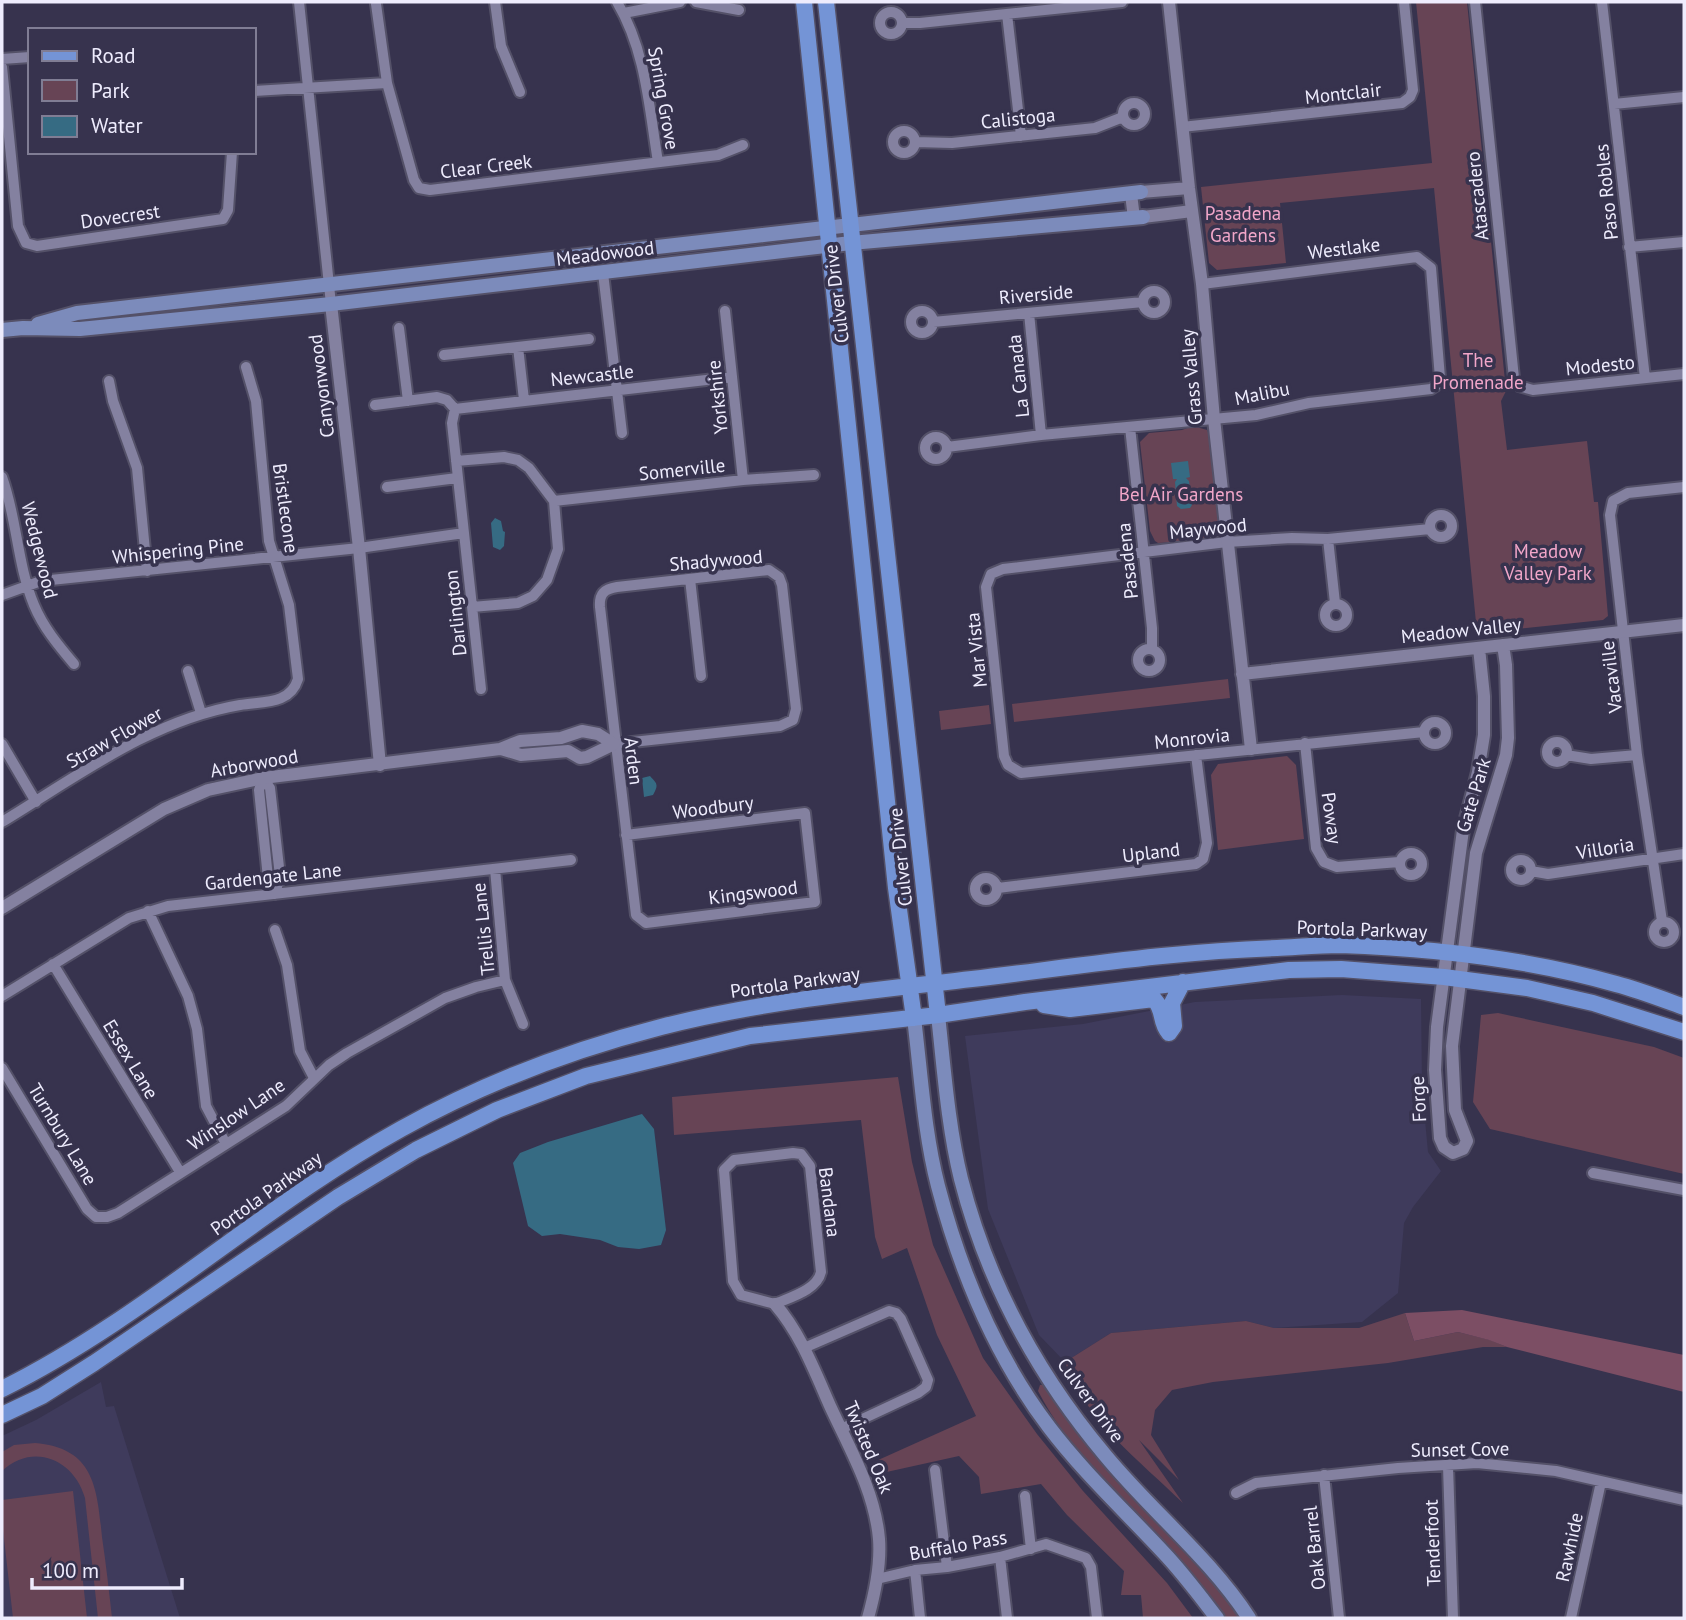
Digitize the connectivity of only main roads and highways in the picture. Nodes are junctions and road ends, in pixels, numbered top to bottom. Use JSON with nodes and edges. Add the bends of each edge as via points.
{"nodes":[{"id":1,"x":804,"y":2,"type":"edge"},
{"id":2,"x":826,"y":2,"type":"edge"},
{"id":3,"x":1136,"y":193,"type":"road end"},
{"id":4,"x":1138,"y":217,"type":"road end"},
{"id":5,"x":829,"y":229,"type":"junction"},
{"id":6,"x":850,"y":235,"type":"junction"},
{"id":7,"x":831,"y":246,"type":"junction"},
{"id":8,"x":23,"y":328,"type":"junction"},
{"id":9,"x":2,"y":330,"type":"edge"},
{"id":10,"x":1184,"y":982,"type":"junction"},
{"id":11,"x":935,"y":984,"type":"junction"},
{"id":12,"x":910,"y":986,"type":"junction"},
{"id":13,"x":1025,"y":1002,"type":"junction"},
{"id":14,"x":1684,"y":1007,"type":"edge"},
{"id":15,"x":938,"y":1015,"type":"junction"},
{"id":16,"x":914,"y":1018,"type":"junction"},
{"id":17,"x":1684,"y":1032,"type":"edge"},
{"id":18,"x":2,"y":1390,"type":"edge"},
{"id":19,"x":2,"y":1415,"type":"edge"},
{"id":20,"x":1217,"y":1618,"type":"edge"},
{"id":21,"x":1249,"y":1618,"type":"edge"}],
"edges":[{"from":1,"to":5,"type":"main road","name":"Culver Drive"},
{"from":2,"to":6,"type":"main road","name":"Culver Drive"},
{"from":3,"to":6,"type":"main road","name":"Meadowood"},
{"from":4,"to":6,"type":"main road","name":"Meadowood"},
{"from":5,"to":6,"type":"main road","name":"Meadowood"},
{"from":5,"to":7,"type":"main road","name":"Culver Drive"},
{"from":5,"to":8,"type":"main road","name":"Meadowood","via":[[77,313]]},
{"from":6,"to":7,"type":"main road","name":"Meadowood"},
{"from":6,"to":11,"type":"main road","name":"Culver Drive"},
{"from":7,"to":8,"type":"main road","name":"Meadowood","via":[[331,304],[80,329]]},
{"from":7,"to":12,"type":"main road","name":"Culver Drive"},
{"from":8,"to":9,"type":"main road","name":"Meadowood"},
{"from":10,"to":13,"type":"main road"},
{"from":10,"to":13,"type":"main road","via":[[1172,1003],[1174,1026],[1169,1033],[1154,999],[1070,1009]]},
{"from":10,"to":17,"type":"main road","via":[[1341,969],[1452,977],[1580,1000]]},
{"from":11,"to":12,"type":"main road","name":"Portola Parkway"},
{"from":11,"to":14,"type":"main road","name":"Portola Parkway","via":[[1159,956],[1338,945],[1524,964],[1615,984]]},
{"from":11,"to":15,"type":"main road","name":"Culver Drive"},
{"from":12,"to":16,"type":"main road","name":"Culver Drive"},
{"from":12,"to":18,"type":"main road","name":"Portola Parkway","via":[[661,1027],[485,1087],[401,1129],[322,1178],[122,1320]]},
{"from":13,"to":15,"type":"main road"},
{"from":15,"to":16,"type":"main road"},
{"from":15,"to":21,"type":"main road","name":"Culver Drive","via":[[961,1178],[994,1278],[1017,1323],[1072,1414],[1209,1566]]},
{"from":16,"to":19,"type":"main road","via":[[750,1036],[586,1076],[498,1110],[416,1150],[338,1197],[124,1343],[42,1396]]},
{"from":16,"to":20,"type":"main road","name":"Culver Drive","via":[[938,1184],[963,1264],[1003,1353],[1049,1426]]}]}
